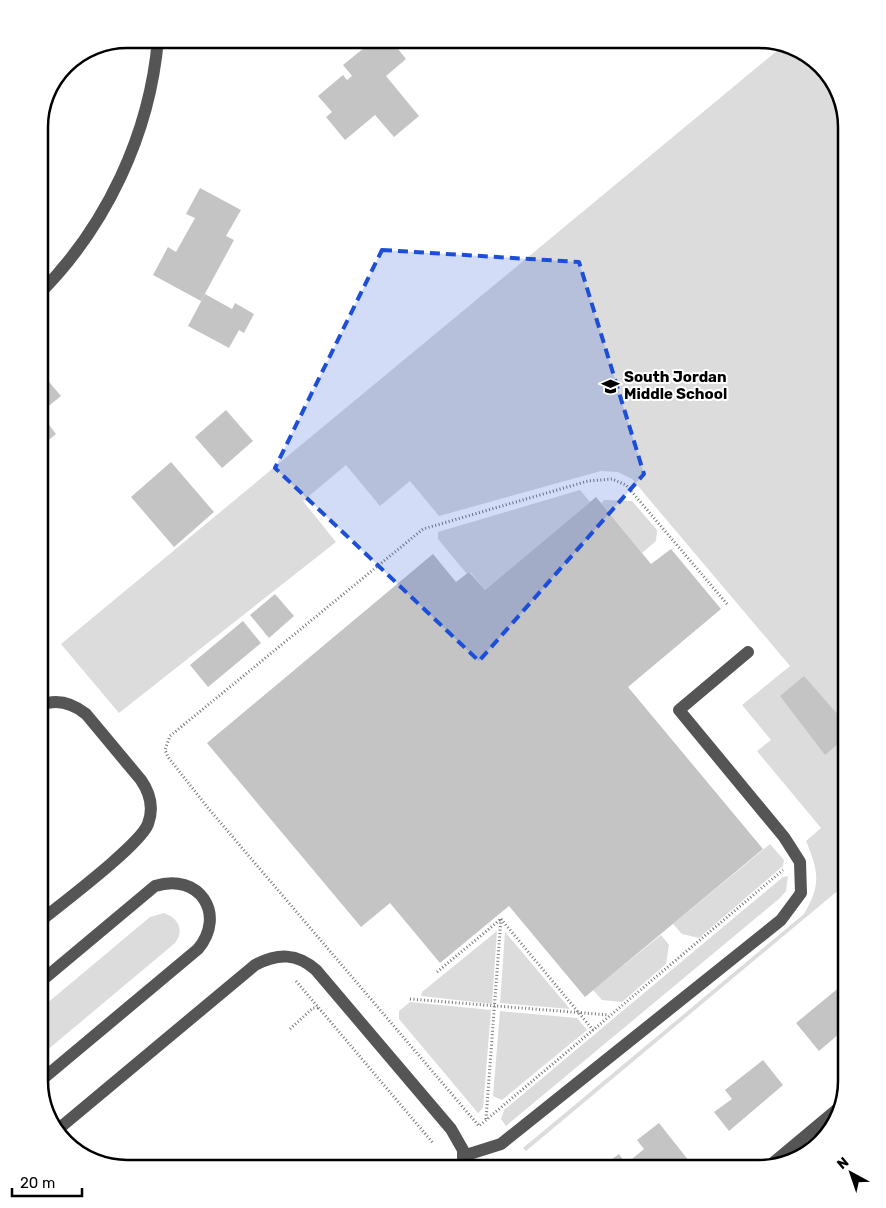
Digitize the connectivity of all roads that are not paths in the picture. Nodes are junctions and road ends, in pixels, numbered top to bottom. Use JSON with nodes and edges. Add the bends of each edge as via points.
{"nodes":[{"id":1,"x":157,"y":48,"type":"edge"},
{"id":2,"x":48,"y":284,"type":"edge"},
{"id":3,"x":748,"y":652,"type":"dead end"},
{"id":4,"x":48,"y":703,"type":"edge"},
{"id":5,"x":48,"y":914,"type":"edge"},
{"id":6,"x":48,"y":975,"type":"edge"},
{"id":7,"x":48,"y":1074,"type":"edge"},
{"id":8,"x":831,"y":1114,"type":"edge"},
{"id":9,"x":62,"y":1126,"type":"edge"},
{"id":10,"x":778,"y":1158,"type":"edge"},
{"id":11,"x":463,"y":1160,"type":"edge"},
{"id":12,"x":469,"y":1160,"type":"edge"}],
"edges":[{"from":1,"to":2,"type":"street","via":[[141,123],[113,192],[73,255]]},
{"from":3,"to":12,"type":"street","via":[[679,710],[784,837],[800,862],[801,893],[781,920],[501,1144]]},
{"from":4,"to":5,"type":"street","via":[[60,702],[79,708],[86,714],[141,780],[149,795],[151,812],[148,823],[135,842]]},
{"from":6,"to":7,"type":"street","via":[[155,886],[186,884],[202,897],[208,907],[210,930],[198,949]]},
{"from":8,"to":10,"type":"street"},
{"from":9,"to":11,"type":"street","via":[[256,964],[268,958],[289,955],[308,963],[337,992],[451,1129],[460,1143]]}]}
